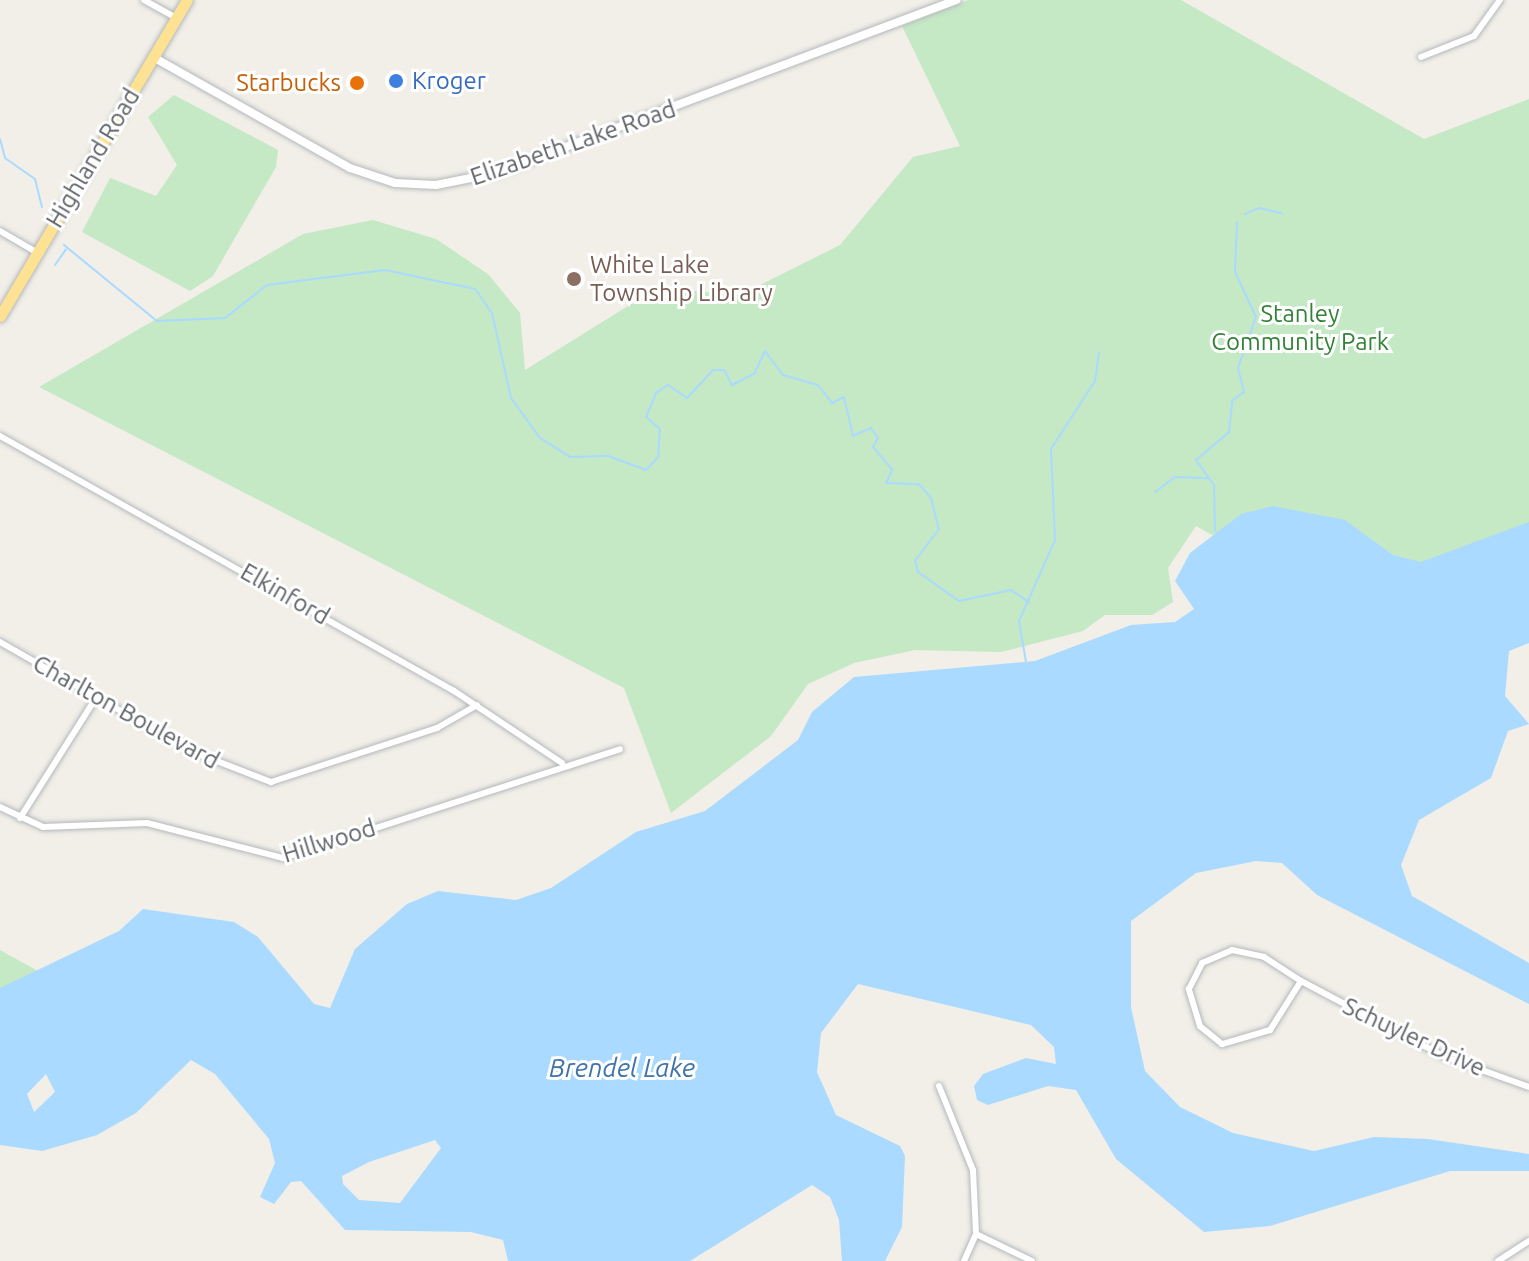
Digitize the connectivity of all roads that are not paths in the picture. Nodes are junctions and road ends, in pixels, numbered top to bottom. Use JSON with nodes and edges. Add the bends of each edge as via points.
{"nodes":[{"id":1,"x":144,"y":0,"type":"edge"},
{"id":2,"x":187,"y":0,"type":"edge"},
{"id":3,"x":957,"y":0,"type":"edge"},
{"id":4,"x":1500,"y":0,"type":"edge"},
{"id":5,"x":176,"y":18,"type":"junction"},
{"id":6,"x":153,"y":57,"type":"junction"},
{"id":7,"x":1421,"y":57,"type":"dead end"},
{"id":8,"x":0,"y":231,"type":"edge"},
{"id":9,"x":38,"y":253,"type":"junction"},
{"id":10,"x":0,"y":316,"type":"edge"},
{"id":11,"x":0,"y":436,"type":"edge"},
{"id":12,"x":0,"y":642,"type":"edge"},
{"id":13,"x":96,"y":698,"type":"junction"},
{"id":14,"x":477,"y":705,"type":"junction"},
{"id":15,"x":620,"y":749,"type":"dead end"},
{"id":16,"x":562,"y":763,"type":"junction"},
{"id":17,"x":0,"y":807,"type":"edge"},
{"id":18,"x":20,"y":818,"type":"junction"},
{"id":19,"x":1301,"y":981,"type":"junction"},
{"id":20,"x":939,"y":1086,"type":"dead end"},
{"id":21,"x":1529,"y":1087,"type":"edge"},
{"id":22,"x":976,"y":1234,"type":"junction"},
{"id":23,"x":1529,"y":1241,"type":"edge"},
{"id":24,"x":964,"y":1261,"type":"edge"},
{"id":25,"x":1032,"y":1261,"type":"edge"},
{"id":26,"x":1498,"y":1261,"type":"edge"}],
"edges":[{"from":1,"to":5,"type":"street"},
{"from":2,"to":5,"type":"highway","name":"Highland Road"},
{"from":3,"to":6,"type":"street","name":"Elizabeth Lake Road","via":[[496,173],[436,185],[388,181],[350,168]]},
{"from":4,"to":7,"type":"street","via":[[1474,36]]},
{"from":5,"to":6,"type":"highway","name":"Highland Road"},
{"from":6,"to":9,"type":"highway","name":"Highland Road"},
{"from":8,"to":9,"type":"street"},
{"from":9,"to":10,"type":"highway","name":"Highland Road"},
{"from":11,"to":14,"type":"street","name":"Elkinford"},
{"from":12,"to":13,"type":"street","name":"Charlton Boulevard"},
{"from":13,"to":14,"type":"street","name":"Charlton Boulevard","via":[[219,765],[271,782],[461,719]]},
{"from":13,"to":18,"type":"street"},
{"from":14,"to":16,"type":"street","name":"Elkinford"},
{"from":15,"to":16,"type":"street","name":"Hillwood"},
{"from":16,"to":18,"type":"street","name":"Hillwood","via":[[283,858],[147,823],[59,829]]},
{"from":17,"to":18,"type":"street","name":"Hillwood"},
{"from":19,"to":19,"type":"street","name":"Schuyler Drive","via":[[1264,957],[1232,950],[1202,963],[1189,989],[1209,1039],[1240,1044],[1270,1030]]},
{"from":19,"to":21,"type":"street","name":"Schuyler Drive","via":[[1443,1056]]},
{"from":20,"to":22,"type":"street","via":[[968,1144]]},
{"from":22,"to":24,"type":"street"},
{"from":22,"to":25,"type":"street"},
{"from":23,"to":26,"type":"street"}]}
